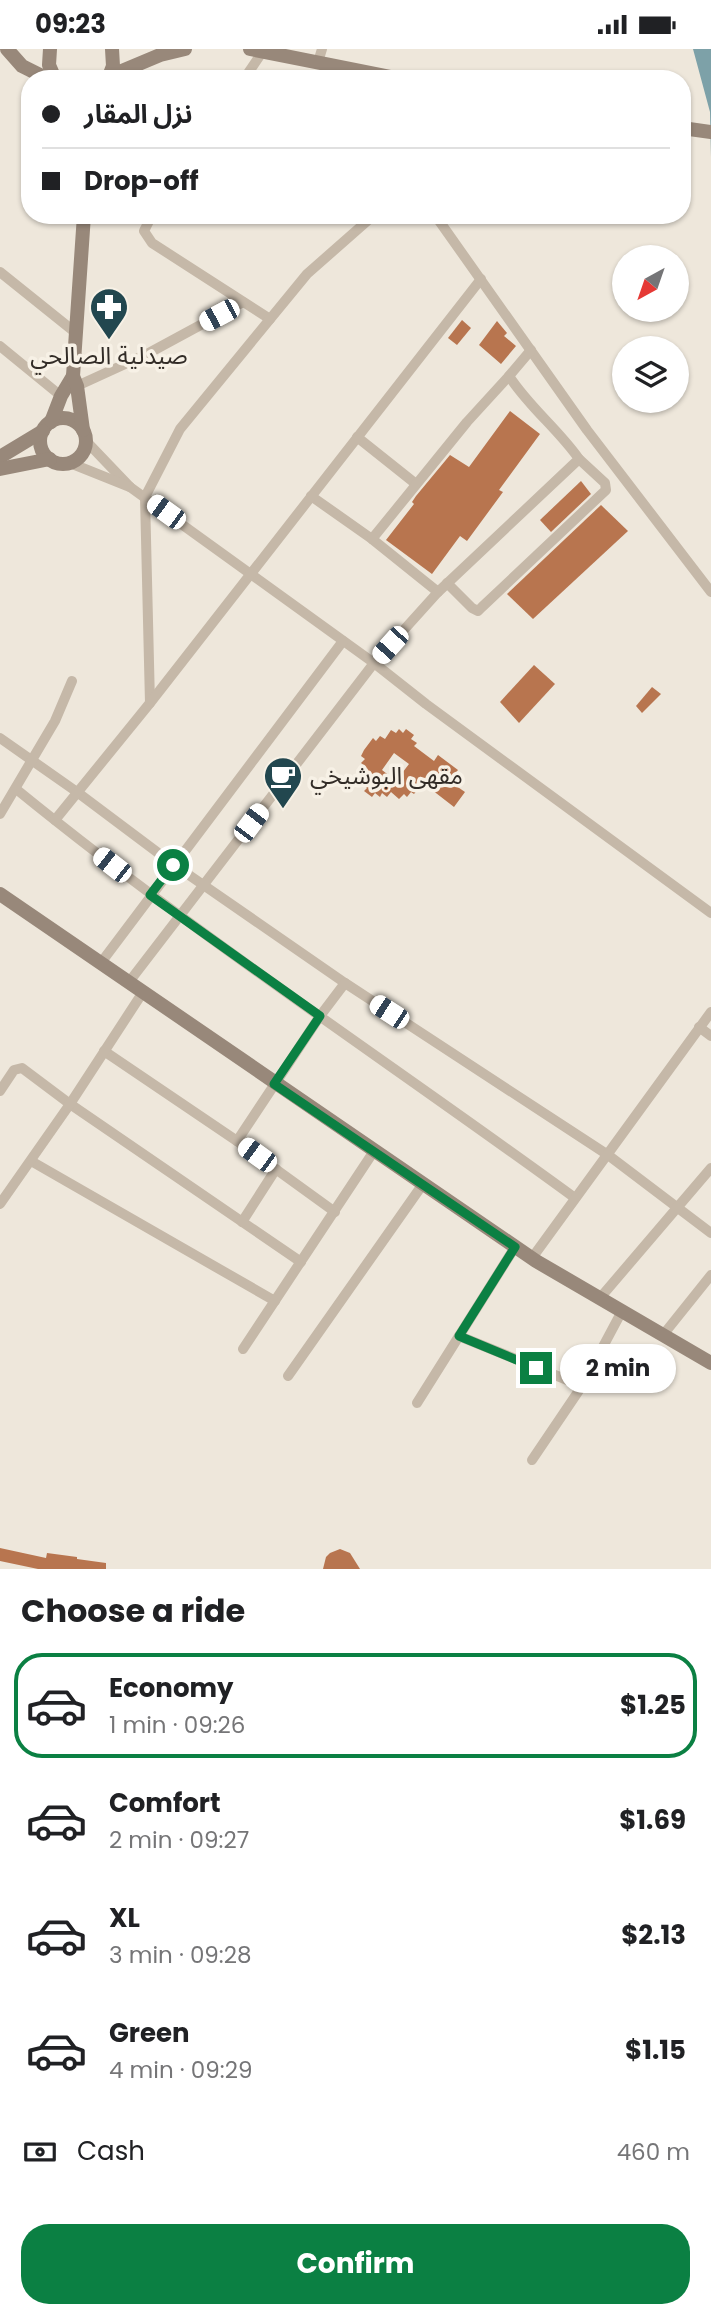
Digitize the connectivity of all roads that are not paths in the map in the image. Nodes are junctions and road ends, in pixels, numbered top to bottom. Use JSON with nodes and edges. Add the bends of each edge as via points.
{"nodes":[{"id":1,"x":7,"y":49,"type":"edge"},
{"id":2,"x":50,"y":49,"type":"edge"},
{"id":3,"x":112,"y":49,"type":"edge"},
{"id":4,"x":186,"y":49,"type":"edge"},
{"id":5,"x":257,"y":50,"type":"edge"},
{"id":6,"x":320,"y":56,"type":"edge"},
{"id":7,"x":28,"y":70,"type":"edge"},
{"id":8,"x":50,"y":70,"type":"edge"},
{"id":9,"x":112,"y":70,"type":"edge"},
{"id":10,"x":125,"y":70,"type":"edge"},
{"id":11,"x":248,"y":70,"type":"edge"},
{"id":12,"x":369,"y":70,"type":"edge"},
{"id":13,"x":691,"y":129,"type":"edge"},
{"id":14,"x":711,"y":132,"type":"edge"},
{"id":15,"x":83,"y":224,"type":"edge"},
{"id":16,"x":148,"y":224,"type":"edge"},
{"id":17,"x":364,"y":224,"type":"edge"},
{"id":18,"x":441,"y":224,"type":"edge"},
{"id":19,"x":0,"y":272,"type":"edge"},
{"id":20,"x":481,"y":279,"type":"junction"},
{"id":21,"x":243,"y":302,"type":"junction"},
{"id":22,"x":270,"y":319,"type":"junction"},
{"id":23,"x":76,"y":333,"type":"junction"},
{"id":24,"x":0,"y":346,"type":"edge"},
{"id":25,"x":531,"y":350,"type":"junction"},
{"id":26,"x":509,"y":376,"type":"junction"},
{"id":27,"x":75,"y":381,"type":"junction"},
{"id":28,"x":61,"y":396,"type":"junction"},
{"id":29,"x":47,"y":426,"type":"junction"},
{"id":30,"x":85,"y":435,"type":"junction"},
{"id":31,"x":357,"y":437,"type":"junction"},
{"id":32,"x":0,"y":457,"type":"edge"},
{"id":33,"x":50,"y":459,"type":"junction"},
{"id":34,"x":579,"y":459,"type":"junction"},
{"id":35,"x":70,"y":463,"type":"junction"},
{"id":36,"x":0,"y":469,"type":"edge"},
{"id":37,"x":416,"y":484,"type":"junction"},
{"id":38,"x":130,"y":487,"type":"junction"},
{"id":39,"x":311,"y":496,"type":"junction"},
{"id":40,"x":145,"y":497,"type":"junction"},
{"id":41,"x":372,"y":539,"type":"junction"},
{"id":42,"x":250,"y":574,"type":"junction"},
{"id":43,"x":447,"y":583,"type":"junction"},
{"id":44,"x":438,"y":592,"type":"junction"},
{"id":45,"x":711,"y":592,"type":"edge"},
{"id":46,"x":342,"y":641,"type":"junction"},
{"id":47,"x":374,"y":663,"type":"junction"},
{"id":48,"x":72,"y":681,"type":"dead end"},
{"id":49,"x":149,"y":703,"type":"junction"},
{"id":50,"x":0,"y":738,"type":"edge"},
{"id":51,"x":33,"y":761,"type":"junction"},
{"id":52,"x":16,"y":789,"type":"junction"},
{"id":53,"x":77,"y":792,"type":"junction"},
{"id":54,"x":0,"y":814,"type":"edge"},
{"id":55,"x":55,"y":820,"type":"junction"},
{"id":56,"x":173,"y":865,"type":"junction"},
{"id":57,"x":203,"y":886,"type":"junction"},
{"id":58,"x":0,"y":894,"type":"edge"},
{"id":59,"x":150,"y":895,"type":"junction"},
{"id":60,"x":711,"y":913,"type":"edge"},
{"id":61,"x":179,"y":917,"type":"junction"},
{"id":62,"x":100,"y":964,"type":"junction"},
{"id":63,"x":128,"y":982,"type":"junction"},
{"id":64,"x":345,"y":983,"type":"junction"},
{"id":65,"x":143,"y":992,"type":"junction"},
{"id":66,"x":711,"y":1012,"type":"edge"},
{"id":67,"x":320,"y":1016,"type":"junction"},
{"id":68,"x":699,"y":1027,"type":"junction"},
{"id":69,"x":711,"y":1037,"type":"edge"},
{"id":70,"x":104,"y":1051,"type":"junction"},
{"id":71,"x":274,"y":1084,"type":"junction"},
{"id":72,"x":0,"y":1091,"type":"edge"},
{"id":73,"x":70,"y":1104,"type":"junction"},
{"id":74,"x":237,"y":1141,"type":"junction"},
{"id":75,"x":374,"y":1151,"type":"junction"},
{"id":76,"x":608,"y":1155,"type":"junction"},
{"id":77,"x":31,"y":1161,"type":"junction"},
{"id":78,"x":711,"y":1168,"type":"edge"},
{"id":79,"x":276,"y":1169,"type":"junction"},
{"id":80,"x":423,"y":1184,"type":"junction"},
{"id":81,"x":575,"y":1198,"type":"junction"},
{"id":82,"x":0,"y":1204,"type":"edge"},
{"id":83,"x":677,"y":1207,"type":"junction"},
{"id":84,"x":335,"y":1212,"type":"junction"},
{"id":85,"x":242,"y":1222,"type":"junction"},
{"id":86,"x":711,"y":1233,"type":"edge"},
{"id":87,"x":515,"y":1247,"type":"junction"},
{"id":88,"x":532,"y":1258,"type":"junction"},
{"id":89,"x":301,"y":1262,"type":"junction"},
{"id":90,"x":710,"y":1280,"type":"edge"},
{"id":91,"x":600,"y":1298,"type":"junction"},
{"id":92,"x":275,"y":1301,"type":"junction"},
{"id":93,"x":622,"y":1311,"type":"junction"},
{"id":94,"x":663,"y":1335,"type":"junction"},
{"id":95,"x":459,"y":1336,"type":"junction"},
{"id":96,"x":243,"y":1349,"type":"dead end"},
{"id":97,"x":711,"y":1363,"type":"edge"},
{"id":98,"x":288,"y":1375,"type":"dead end"},
{"id":99,"x":582,"y":1386,"type":"junction"},
{"id":100,"x":417,"y":1402,"type":"dead end"},
{"id":101,"x":532,"y":1460,"type":"dead end"}],
"edges":[{"from":1,"to":7,"type":"main road"},
{"from":2,"to":8,"type":"main road"},
{"from":3,"to":9,"type":"main road"},
{"from":4,"to":10,"type":"main road"},
{"from":5,"to":6,"type":"main road"},
{"from":5,"to":11,"type":"street"},
{"from":6,"to":12,"type":"main road"},
{"from":13,"to":14,"type":"main road"},
{"from":15,"to":23,"type":"main road"},
{"from":16,"to":21,"type":"street","via":[[144,231],[152,243]]},
{"from":17,"to":22,"type":"street","via":[[307,274]]},
{"from":18,"to":20,"type":"street"},
{"from":19,"to":23,"type":"street"},
{"from":20,"to":25,"type":"street"},
{"from":20,"to":31,"type":"street"},
{"from":21,"to":22,"type":"street"},
{"from":21,"to":27,"type":"street","via":[[147,354]]},
{"from":22,"to":40,"type":"street","via":[[180,429]]},
{"from":23,"to":27,"type":"main road"},
{"from":24,"to":28,"type":"street"},
{"from":25,"to":26,"type":"street"},
{"from":25,"to":45,"type":"street"},
{"from":26,"to":34,"type":"street"},
{"from":26,"to":37,"type":"street"},
{"from":27,"to":28,"type":"main road"},
{"from":27,"to":30,"type":"main road"},
{"from":28,"to":29,"type":"main road"},
{"from":29,"to":30,"type":"main road","via":[[65,418]]},
{"from":29,"to":32,"type":"main road"},
{"from":29,"to":33,"type":"main road","via":[[41,443]]},
{"from":30,"to":35,"type":"main road","via":[[82,455]]},
{"from":30,"to":38,"type":"street"},
{"from":31,"to":37,"type":"street"},
{"from":31,"to":39,"type":"street"},
{"from":33,"to":35,"type":"main road"},
{"from":33,"to":36,"type":"main road"},
{"from":34,"to":43,"type":"street"},
{"from":34,"to":43,"type":"street","via":[[605,483],[606,490],[478,611]]},
{"from":35,"to":38,"type":"street"},
{"from":37,"to":41,"type":"street"},
{"from":38,"to":40,"type":"street"},
{"from":39,"to":41,"type":"street"},
{"from":39,"to":42,"type":"street"},
{"from":40,"to":42,"type":"street"},
{"from":40,"to":49,"type":"street"},
{"from":41,"to":44,"type":"street"},
{"from":42,"to":46,"type":"street"},
{"from":42,"to":49,"type":"street"},
{"from":43,"to":44,"type":"street"},
{"from":44,"to":47,"type":"street"},
{"from":46,"to":47,"type":"street"},
{"from":46,"to":56,"type":"street"},
{"from":47,"to":57,"type":"street"},
{"from":47,"to":60,"type":"street"},
{"from":48,"to":51,"type":"street"},
{"from":49,"to":53,"type":"street"},
{"from":50,"to":51,"type":"street"},
{"from":51,"to":52,"type":"street"},
{"from":51,"to":53,"type":"street"},
{"from":52,"to":54,"type":"street"},
{"from":52,"to":55,"type":"street"},
{"from":53,"to":55,"type":"street"},
{"from":53,"to":56,"type":"street"},
{"from":55,"to":59,"type":"street"},
{"from":56,"to":57,"type":"street"},
{"from":56,"to":59,"type":"street"},
{"from":57,"to":61,"type":"street"},
{"from":57,"to":64,"type":"street"},
{"from":58,"to":62,"type":"main road"},
{"from":59,"to":61,"type":"street"},
{"from":59,"to":62,"type":"street"},
{"from":61,"to":63,"type":"street"},
{"from":61,"to":67,"type":"street"},
{"from":62,"to":63,"type":"main road"},
{"from":63,"to":65,"type":"main road"},
{"from":64,"to":67,"type":"street"},
{"from":64,"to":76,"type":"street"},
{"from":65,"to":70,"type":"street"},
{"from":65,"to":71,"type":"main road"},
{"from":66,"to":68,"type":"street"},
{"from":67,"to":71,"type":"street"},
{"from":67,"to":81,"type":"street"},
{"from":68,"to":69,"type":"street"},
{"from":68,"to":76,"type":"street"},
{"from":70,"to":73,"type":"street"},
{"from":70,"to":74,"type":"street"},
{"from":71,"to":74,"type":"street"},
{"from":71,"to":75,"type":"main road"},
{"from":72,"to":73,"type":"street","via":[[14,1070],[22,1068]]},
{"from":73,"to":77,"type":"street"},
{"from":73,"to":85,"type":"street"},
{"from":74,"to":79,"type":"street"},
{"from":75,"to":80,"type":"main road"},
{"from":75,"to":84,"type":"street"},
{"from":76,"to":81,"type":"street"},
{"from":76,"to":83,"type":"street"},
{"from":77,"to":82,"type":"street"},
{"from":77,"to":92,"type":"street"},
{"from":78,"to":83,"type":"street"},
{"from":79,"to":84,"type":"street"},
{"from":79,"to":85,"type":"street"},
{"from":80,"to":87,"type":"main road"},
{"from":80,"to":98,"type":"street"},
{"from":81,"to":88,"type":"street"},
{"from":83,"to":86,"type":"street"},
{"from":83,"to":91,"type":"street"},
{"from":84,"to":89,"type":"street"},
{"from":85,"to":89,"type":"street"},
{"from":87,"to":88,"type":"main road"},
{"from":87,"to":95,"type":"street"},
{"from":88,"to":91,"type":"main road"},
{"from":89,"to":92,"type":"street"},
{"from":90,"to":94,"type":"street"},
{"from":91,"to":93,"type":"main road"},
{"from":92,"to":96,"type":"street"},
{"from":93,"to":94,"type":"main road"},
{"from":93,"to":99,"type":"street"},
{"from":94,"to":97,"type":"main road"},
{"from":95,"to":99,"type":"street"},
{"from":95,"to":100,"type":"street"},
{"from":99,"to":101,"type":"street"}]}
